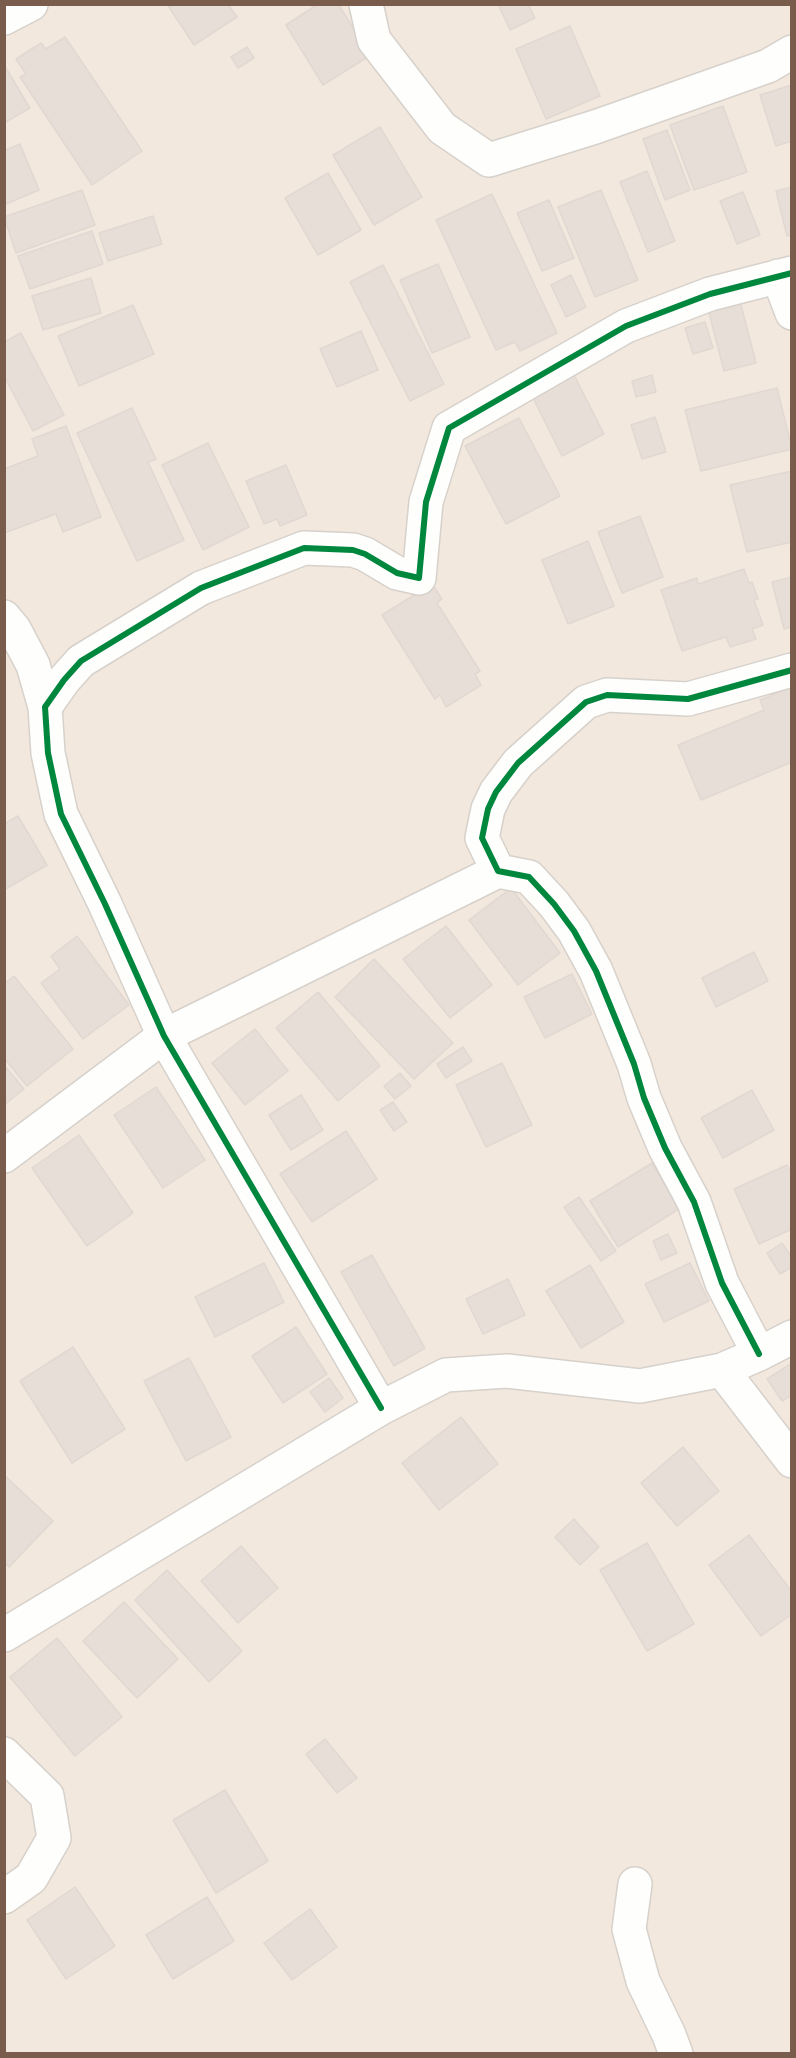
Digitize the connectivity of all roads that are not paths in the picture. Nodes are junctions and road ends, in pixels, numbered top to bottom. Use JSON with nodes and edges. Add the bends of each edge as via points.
{"nodes":[{"id":1,"x":32,"y":4,"type":"edge"},
{"id":2,"x":366,"y":4,"type":"edge"},
{"id":3,"x":4,"y":18,"type":"edge"},
{"id":4,"x":792,"y":52,"type":"edge"},
{"id":5,"x":785,"y":275,"type":"edge"},
{"id":6,"x":792,"y":314,"type":"edge"},
{"id":7,"x":4,"y":618,"type":"edge"},
{"id":8,"x":792,"y":670,"type":"edge"},
{"id":9,"x":45,"y":707,"type":"junction"},
{"id":10,"x":498,"y":871,"type":"junction"},
{"id":11,"x":164,"y":1036,"type":"junction"},
{"id":12,"x":4,"y":1156,"type":"edge"},
{"id":13,"x":792,"y":1337,"type":"edge"},
{"id":14,"x":759,"y":1354,"type":"junction"},
{"id":15,"x":722,"y":1370,"type":"junction"},
{"id":16,"x":381,"y":1408,"type":"junction"},
{"id":17,"x":792,"y":1461,"type":"edge"},
{"id":18,"x":4,"y":1635,"type":"edge"},
{"id":19,"x":4,"y":1754,"type":"edge"},
{"id":20,"x":634,"y":1884,"type":"dead end"},
{"id":21,"x":4,"y":1897,"type":"edge"},
{"id":22,"x":676,"y":2054,"type":"edge"}],
"edges":[{"from":1,"to":3,"type":"street"},
{"from":2,"to":4,"type":"street","via":[[374,40],[442,128],[489,160],[595,128],[768,66]]},
{"from":5,"to":6,"type":"street"},
{"from":5,"to":9,"type":"street","via":[[710,294],[626,326],[450,428],[426,502],[419,578],[397,573],[353,550],[304,548],[201,588],[81,660]]},
{"from":7,"to":9,"type":"street","via":[[33,665]]},
{"from":8,"to":10,"type":"street","via":[[688,699],[607,696],[586,702],[518,763],[496,792],[482,838]]},
{"from":9,"to":11,"type":"street","via":[[48,753],[61,814]]},
{"from":10,"to":11,"type":"street"},
{"from":10,"to":14,"type":"street","via":[[529,877],[574,931],[615,1015],[665,1148],[694,1202],[722,1283]]},
{"from":11,"to":12,"type":"street"},
{"from":11,"to":16,"type":"street"},
{"from":13,"to":14,"type":"street"},
{"from":14,"to":15,"type":"street"},
{"from":15,"to":16,"type":"street","via":[[640,1386],[507,1371],[446,1375]]},
{"from":15,"to":17,"type":"street"},
{"from":16,"to":18,"type":"street"},
{"from":19,"to":21,"type":"street","via":[[47,1796],[54,1838],[31,1878]]},
{"from":20,"to":22,"type":"street","via":[[629,1929],[643,1981]]}]}
